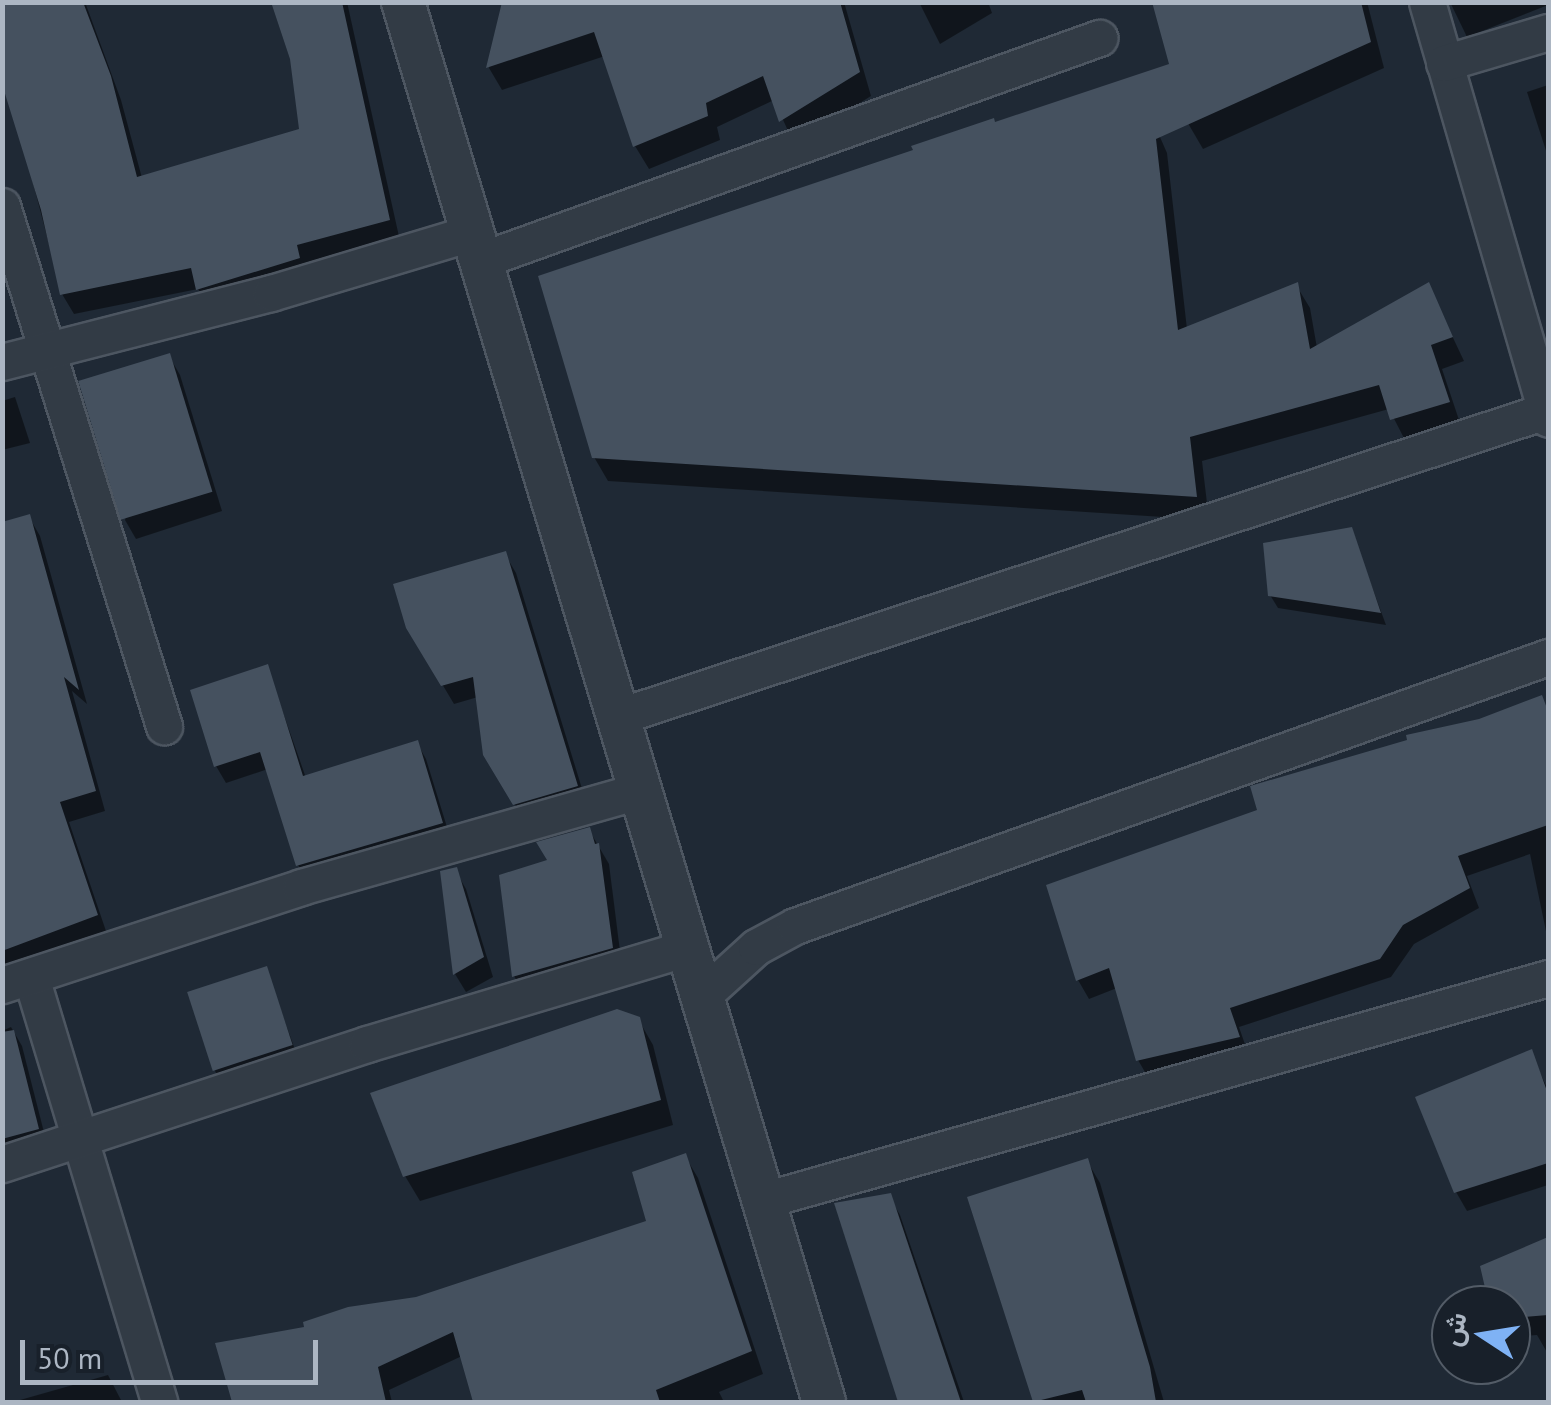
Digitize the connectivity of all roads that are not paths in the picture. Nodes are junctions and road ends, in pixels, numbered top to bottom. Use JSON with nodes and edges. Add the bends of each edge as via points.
{"nodes":[{"id":1,"x":403,"y":2,"type":"edge"},
{"id":2,"x":1426,"y":2,"type":"edge"},
{"id":3,"x":1548,"y":32,"type":"edge"},
{"id":4,"x":1099,"y":38,"type":"dead end"},
{"id":5,"x":1444,"y":63,"type":"junction"},
{"id":6,"x":2,"y":206,"type":"edge"},
{"id":7,"x":479,"y":246,"type":"junction"},
{"id":8,"x":47,"y":348,"type":"junction"},
{"id":9,"x":2,"y":362,"type":"edge"},
{"id":10,"x":1548,"y":413,"type":"edge"},
{"id":11,"x":1548,"y":657,"type":"edge"},
{"id":12,"x":617,"y":716,"type":"junction"},
{"id":13,"x":164,"y":726,"type":"dead end"},
{"id":14,"x":638,"y":791,"type":"junction"},
{"id":15,"x":690,"y":946,"type":"junction"},
{"id":16,"x":1548,"y":978,"type":"edge"},
{"id":17,"x":17,"y":981,"type":"edge"},
{"id":18,"x":702,"y":997,"type":"junction"},
{"id":19,"x":79,"y":1142,"type":"junction"},
{"id":20,"x":2,"y":1164,"type":"edge"},
{"id":21,"x":764,"y":1200,"type":"junction"},
{"id":22,"x":159,"y":1402,"type":"edge"},
{"id":23,"x":824,"y":1402,"type":"edge"}],
"edges":[{"from":1,"to":7,"type":"street"},
{"from":2,"to":5,"type":"street"},
{"from":3,"to":5,"type":"street"},
{"from":4,"to":7,"type":"street"},
{"from":5,"to":10,"type":"street"},
{"from":6,"to":8,"type":"street"},
{"from":7,"to":8,"type":"street"},
{"from":7,"to":12,"type":"street"},
{"from":8,"to":9,"type":"street"},
{"from":8,"to":13,"type":"street"},
{"from":10,"to":12,"type":"street"},
{"from":11,"to":18,"type":"street","via":[[796,926],[756,947]]},
{"from":12,"to":14,"type":"street"},
{"from":14,"to":15,"type":"street"},
{"from":14,"to":17,"type":"street","via":[[301,887]]},
{"from":15,"to":18,"type":"street"},
{"from":15,"to":19,"type":"street","via":[[367,1044]]},
{"from":16,"to":21,"type":"street"},
{"from":17,"to":19,"type":"street"},
{"from":18,"to":21,"type":"street"},
{"from":19,"to":20,"type":"street"},
{"from":19,"to":22,"type":"street"},
{"from":21,"to":23,"type":"street"}]}
